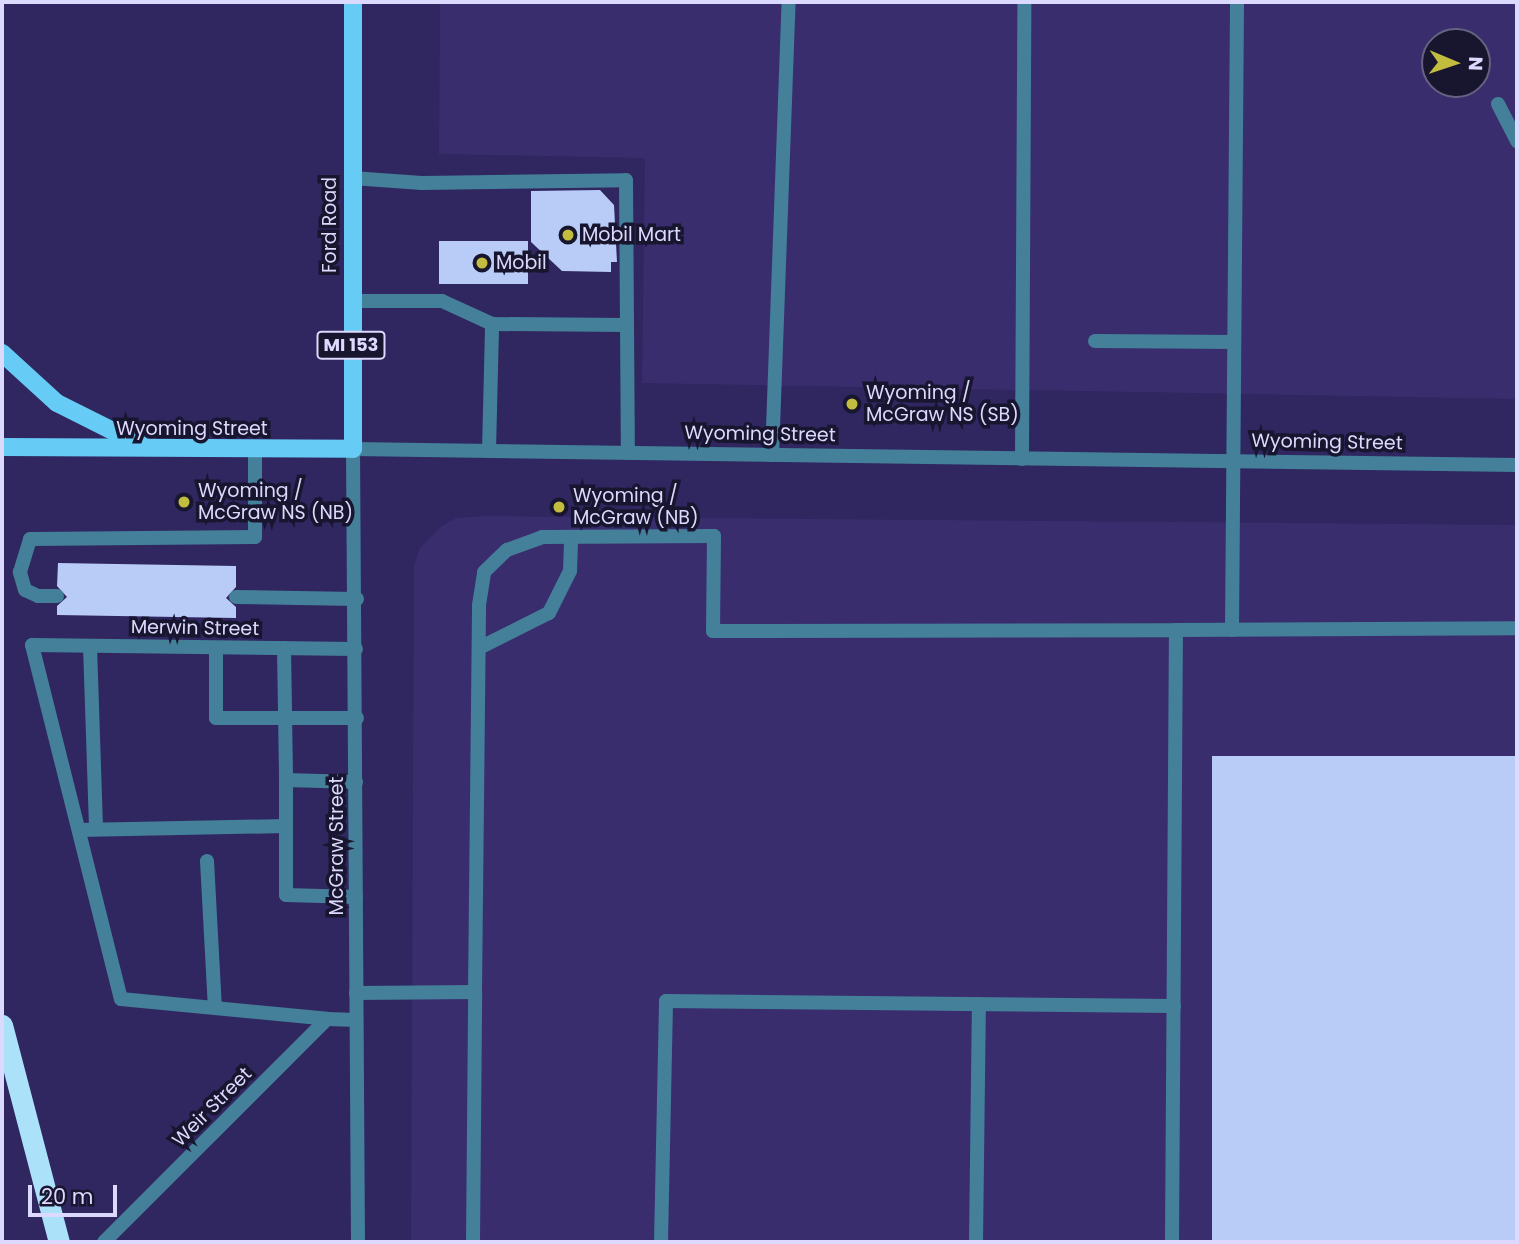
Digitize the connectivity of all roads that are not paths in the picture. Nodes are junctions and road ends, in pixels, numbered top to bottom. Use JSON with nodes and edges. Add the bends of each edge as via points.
{"nodes":[{"id":1,"x":353,"y":2,"type":"edge"},
{"id":2,"x":789,"y":2,"type":"edge"},
{"id":3,"x":1024,"y":2,"type":"edge"},
{"id":4,"x":1237,"y":2,"type":"edge"},
{"id":5,"x":1498,"y":104,"type":"dead end"},
{"id":6,"x":1517,"y":141,"type":"edge"},
{"id":7,"x":352,"y":178,"type":"junction"},
{"id":8,"x":351,"y":301,"type":"junction"},
{"id":9,"x":492,"y":324,"type":"junction"},
{"id":10,"x":627,"y":325,"type":"junction"},
{"id":11,"x":1095,"y":341,"type":"dead end"},
{"id":12,"x":1234,"y":342,"type":"junction"},
{"id":13,"x":2,"y":353,"type":"edge"},
{"id":14,"x":2,"y":447,"type":"edge"},
{"id":15,"x":154,"y":449,"type":"junction"},
{"id":16,"x":354,"y":449,"type":"junction"},
{"id":17,"x":255,"y":450,"type":"junction"},
{"id":18,"x":489,"y":452,"type":"junction"},
{"id":19,"x":628,"y":453,"type":"junction"},
{"id":20,"x":772,"y":455,"type":"junction"},
{"id":21,"x":1022,"y":459,"type":"junction"},
{"id":22,"x":1234,"y":461,"type":"junction"},
{"id":23,"x":1517,"y":465,"type":"edge"},
{"id":24,"x":571,"y":537,"type":"junction"},
{"id":25,"x":57,"y":596,"type":"dead end"},
{"id":26,"x":236,"y":597,"type":"dead end"},
{"id":27,"x":357,"y":599,"type":"junction"},
{"id":28,"x":1517,"y":628,"type":"edge"},
{"id":29,"x":1176,"y":630,"type":"junction"},
{"id":30,"x":1232,"y":630,"type":"junction"},
{"id":31,"x":90,"y":646,"type":"junction"},
{"id":32,"x":216,"y":648,"type":"junction"},
{"id":33,"x":284,"y":648,"type":"junction"},
{"id":34,"x":479,"y":648,"type":"junction"},
{"id":35,"x":356,"y":649,"type":"junction"},
{"id":36,"x":285,"y":718,"type":"junction"},
{"id":37,"x":356,"y":718,"type":"junction"},
{"id":38,"x":286,"y":780,"type":"junction"},
{"id":39,"x":356,"y":782,"type":"junction"},
{"id":40,"x":286,"y":826,"type":"junction"},
{"id":41,"x":96,"y":828,"type":"junction"},
{"id":42,"x":79,"y":830,"type":"junction"},
{"id":43,"x":207,"y":861,"type":"dead end"},
{"id":44,"x":356,"y":897,"type":"junction"},
{"id":45,"x":475,"y":992,"type":"junction"},
{"id":46,"x":356,"y":993,"type":"junction"},
{"id":47,"x":979,"y":1004,"type":"junction"},
{"id":48,"x":1174,"y":1006,"type":"junction"},
{"id":49,"x":215,"y":1007,"type":"junction"},
{"id":50,"x":327,"y":1019,"type":"junction"},
{"id":51,"x":356,"y":1020,"type":"junction"},
{"id":52,"x":2,"y":1025,"type":"edge"},
{"id":53,"x":59,"y":1242,"type":"edge"},
{"id":54,"x":104,"y":1242,"type":"edge"},
{"id":55,"x":358,"y":1242,"type":"edge"},
{"id":56,"x":473,"y":1242,"type":"edge"},
{"id":57,"x":661,"y":1242,"type":"edge"},
{"id":58,"x":976,"y":1242,"type":"edge"},
{"id":59,"x":1172,"y":1242,"type":"edge"}],
"edges":[{"from":1,"to":7,"type":"main road","name":"Ford Road","number":"MI 153"},
{"from":2,"to":20,"type":"street"},
{"from":3,"to":21,"type":"street"},
{"from":4,"to":12,"type":"street"},
{"from":5,"to":6,"type":"street"},
{"from":7,"to":8,"type":"main road","name":"Ford Road","number":"MI 153"},
{"from":7,"to":10,"type":"street","via":[[422,183],[625,180]]},
{"from":8,"to":9,"type":"street","via":[[442,301]]},
{"from":8,"to":16,"type":"main road","name":"Ford Road","number":"MI 153"},
{"from":9,"to":10,"type":"street"},
{"from":9,"to":18,"type":"street"},
{"from":10,"to":19,"type":"street"},
{"from":11,"to":12,"type":"street"},
{"from":12,"to":22,"type":"street"},
{"from":13,"to":15,"type":"main road","via":[[85,421]]},
{"from":14,"to":15,"type":"main road","name":"Wyoming Street"},
{"from":15,"to":17,"type":"main road","name":"Wyoming Street"},
{"from":16,"to":17,"type":"main road","name":"Wyoming Street"},
{"from":16,"to":18,"type":"street","name":"Wyoming Street"},
{"from":16,"to":27,"type":"street","name":"McGraw Street"},
{"from":17,"to":25,"type":"street","via":[[255,537],[30,539],[20,572],[26,590],[38,596]]},
{"from":18,"to":19,"type":"street","name":"Wyoming Street"},
{"from":19,"to":20,"type":"street","name":"Wyoming Street"},
{"from":20,"to":21,"type":"street","name":"Wyoming Street"},
{"from":21,"to":22,"type":"street","name":"Wyoming Street"},
{"from":22,"to":23,"type":"street","name":"Wyoming Street"},
{"from":22,"to":30,"type":"street"},
{"from":24,"to":29,"type":"street","via":[[714,536],[713,631]]},
{"from":24,"to":34,"type":"street","via":[[570,571],[549,613]]},
{"from":24,"to":34,"type":"street","via":[[542,537],[507,550],[484,572]]},
{"from":26,"to":27,"type":"street"},
{"from":27,"to":35,"type":"street","name":"McGraw Street"},
{"from":28,"to":30,"type":"street"},
{"from":29,"to":30,"type":"street"},
{"from":29,"to":48,"type":"street"},
{"from":31,"to":32,"type":"street","name":"Merwin Street"},
{"from":31,"to":41,"type":"street"},
{"from":31,"to":42,"type":"street","name":"Merwin Street","via":[[33,645]]},
{"from":32,"to":33,"type":"street","name":"Merwin Street"},
{"from":32,"to":36,"type":"street","via":[[216,718]]},
{"from":33,"to":35,"type":"street","name":"Merwin Street"},
{"from":33,"to":36,"type":"street"},
{"from":34,"to":45,"type":"street"},
{"from":35,"to":37,"type":"street","name":"McGraw Street"},
{"from":36,"to":37,"type":"street"},
{"from":36,"to":38,"type":"street"},
{"from":37,"to":39,"type":"street","name":"McGraw Street"},
{"from":38,"to":39,"type":"street"},
{"from":38,"to":40,"type":"street"},
{"from":39,"to":44,"type":"street","name":"McGraw Street"},
{"from":40,"to":41,"type":"street"},
{"from":40,"to":44,"type":"street","via":[[286,895]]},
{"from":41,"to":42,"type":"street"},
{"from":42,"to":49,"type":"street","via":[[121,999]]},
{"from":43,"to":49,"type":"street"},
{"from":44,"to":46,"type":"street","name":"McGraw Street"},
{"from":45,"to":46,"type":"street"},
{"from":45,"to":56,"type":"street"},
{"from":46,"to":51,"type":"street","name":"McGraw Street"},
{"from":47,"to":48,"type":"street"},
{"from":47,"to":57,"type":"street","via":[[666,1001]]},
{"from":47,"to":58,"type":"street"},
{"from":48,"to":59,"type":"street"},
{"from":49,"to":50,"type":"street"},
{"from":50,"to":51,"type":"street"},
{"from":50,"to":54,"type":"street","name":"Weir Street"},
{"from":51,"to":55,"type":"street","name":"McGraw Street"},
{"from":52,"to":53,"type":"highway"}]}
